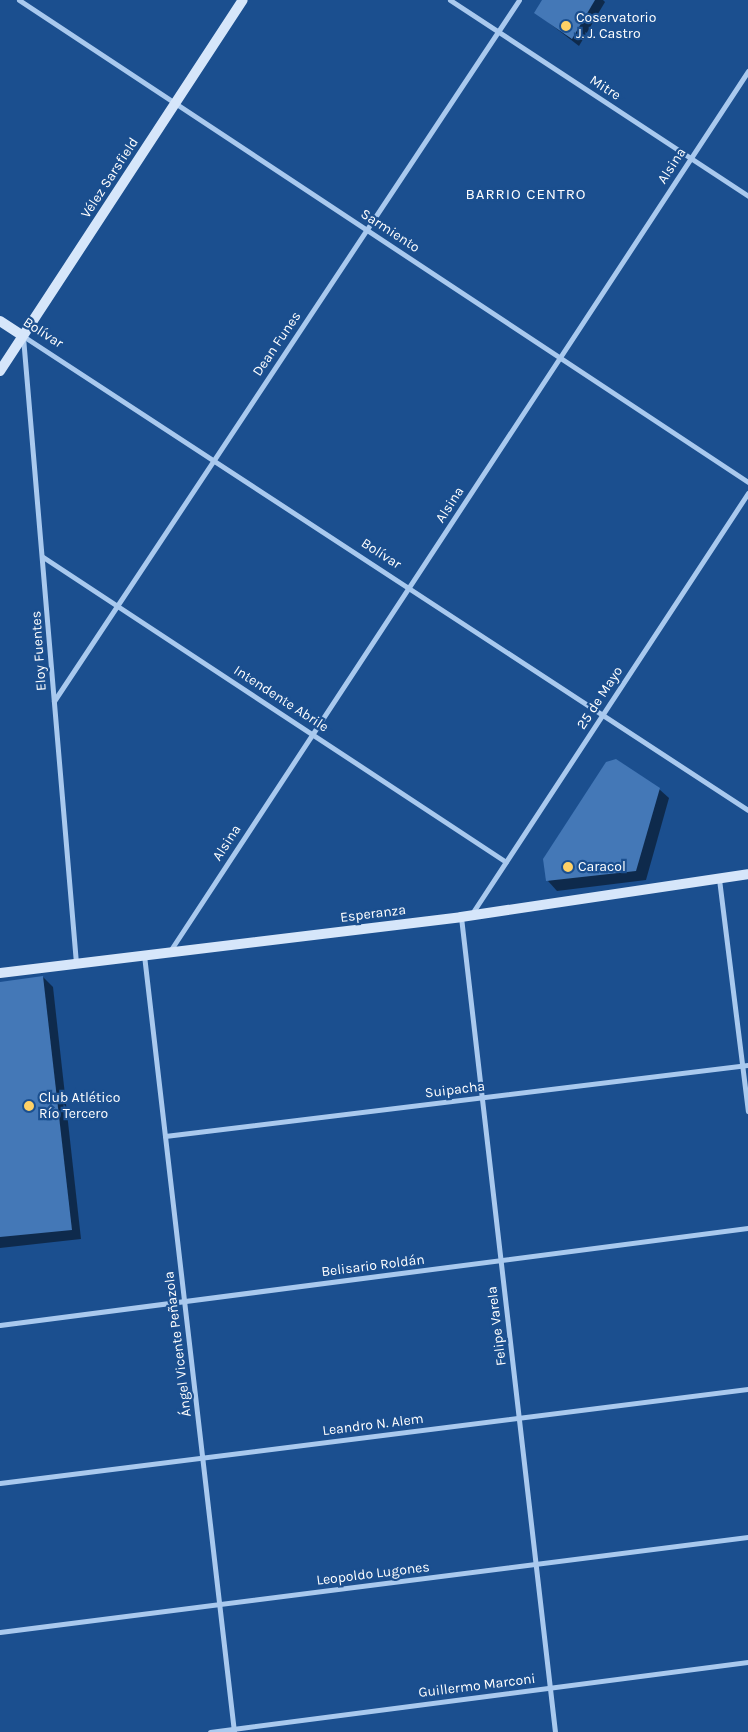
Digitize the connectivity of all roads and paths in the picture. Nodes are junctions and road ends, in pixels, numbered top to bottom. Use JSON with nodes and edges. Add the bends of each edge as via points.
{"nodes":[{"id":1,"x":19,"y":0,"type":"edge"},
{"id":2,"x":243,"y":0,"type":"edge"},
{"id":3,"x":450,"y":0,"type":"edge"},
{"id":4,"x":519,"y":0,"type":"edge"},
{"id":5,"x":498,"y":32,"type":"junction"},
{"id":6,"x":748,"y":71,"type":"edge"},
{"id":7,"x":175,"y":103,"type":"junction"},
{"id":8,"x":691,"y":158,"type":"junction"},
{"id":9,"x":748,"y":196,"type":"edge"},
{"id":10,"x":367,"y":230,"type":"junction"},
{"id":11,"x":0,"y":321,"type":"edge"},
{"id":12,"x":23,"y":336,"type":"junction"},
{"id":13,"x":560,"y":357,"type":"junction"},
{"id":14,"x":0,"y":370,"type":"edge"},
{"id":15,"x":213,"y":461,"type":"junction"},
{"id":16,"x":748,"y":482,"type":"edge"},
{"id":17,"x":748,"y":493,"type":"edge"},
{"id":18,"x":43,"y":557,"type":"junction"},
{"id":19,"x":408,"y":588,"type":"junction"},
{"id":20,"x":117,"y":605,"type":"junction"},
{"id":21,"x":54,"y":701,"type":"junction"},
{"id":22,"x":602,"y":715,"type":"junction"},
{"id":23,"x":313,"y":733,"type":"junction"},
{"id":24,"x":748,"y":810,"type":"edge"},
{"id":25,"x":506,"y":862,"type":"junction"},
{"id":26,"x":748,"y":874,"type":"edge"},
{"id":27,"x":719,"y":878,"type":"junction"},
{"id":28,"x":466,"y":916,"type":"junction"},
{"id":29,"x":170,"y":951,"type":"junction"},
{"id":30,"x":144,"y":954,"type":"junction"},
{"id":31,"x":76,"y":964,"type":"junction"},
{"id":32,"x":0,"y":973,"type":"edge"},
{"id":33,"x":745,"y":1066,"type":"edge"},
{"id":34,"x":482,"y":1098,"type":"junction"},
{"id":35,"x":748,"y":1111,"type":"edge"},
{"id":36,"x":165,"y":1136,"type":"junction"},
{"id":37,"x":748,"y":1228,"type":"edge"},
{"id":38,"x":501,"y":1260,"type":"junction"},
{"id":39,"x":184,"y":1301,"type":"junction"},
{"id":40,"x":0,"y":1325,"type":"edge"},
{"id":41,"x":748,"y":1389,"type":"edge"},
{"id":42,"x":519,"y":1418,"type":"junction"},
{"id":43,"x":202,"y":1458,"type":"junction"},
{"id":44,"x":0,"y":1483,"type":"edge"},
{"id":45,"x":748,"y":1537,"type":"edge"},
{"id":46,"x":536,"y":1564,"type":"junction"},
{"id":47,"x":219,"y":1605,"type":"junction"},
{"id":48,"x":0,"y":1632,"type":"edge"},
{"id":49,"x":748,"y":1662,"type":"edge"},
{"id":50,"x":550,"y":1688,"type":"junction"},
{"id":51,"x":234,"y":1730,"type":"edge"},
{"id":52,"x":210,"y":1732,"type":"edge"},
{"id":53,"x":555,"y":1732,"type":"edge"}],
"edges":[{"from":1,"to":7,"type":"street","name":"Sarmiento"},
{"from":2,"to":7,"type":"main road","name":"Vélez Sarsfield"},
{"from":3,"to":5,"type":"street","name":"Mitre"},
{"from":4,"to":5,"type":"street","name":"Dean Funes"},
{"from":5,"to":8,"type":"street","name":"Mitre"},
{"from":5,"to":10,"type":"street","name":"Dean Funes"},
{"from":6,"to":8,"type":"street","name":"Alsina"},
{"from":7,"to":10,"type":"street","name":"Sarmiento"},
{"from":7,"to":12,"type":"main road","name":"Vélez Sarsfield"},
{"from":8,"to":9,"type":"street","name":"Mitre"},
{"from":8,"to":13,"type":"street","name":"Alsina"},
{"from":10,"to":13,"type":"street","name":"Sarmiento"},
{"from":10,"to":15,"type":"street","name":"Dean Funes"},
{"from":11,"to":12,"type":"main road","name":"Bolívar"},
{"from":12,"to":14,"type":"main road","name":"Vélez Sarsfield"},
{"from":12,"to":15,"type":"street","name":"Bolívar"},
{"from":12,"to":18,"type":"street","name":"Eloy Fuentes"},
{"from":13,"to":16,"type":"street","name":"Sarmiento"},
{"from":13,"to":19,"type":"street","name":"Alsina"},
{"from":15,"to":19,"type":"street","name":"Bolívar"},
{"from":15,"to":20,"type":"street","name":"Dean Funes"},
{"from":17,"to":22,"type":"street","name":"25 de Mayo"},
{"from":18,"to":20,"type":"street","name":"Intendente Abrile"},
{"from":18,"to":21,"type":"street","name":"Eloy Fuentes"},
{"from":19,"to":22,"type":"street","name":"Bolívar"},
{"from":19,"to":23,"type":"street","name":"Alsina"},
{"from":20,"to":21,"type":"street","name":"Dean Funes"},
{"from":20,"to":23,"type":"street","name":"Intendente Abrile"},
{"from":21,"to":31,"type":"street","name":"Eloy Fuentes"},
{"from":22,"to":24,"type":"street","name":"Bolívar"},
{"from":22,"to":25,"type":"street","name":"25 de Mayo"},
{"from":23,"to":25,"type":"street","name":"Intendente Abrile"},
{"from":23,"to":29,"type":"street","name":"Alsina"},
{"from":25,"to":28,"type":"street","name":"25 de Mayo"},
{"from":26,"to":27,"type":"main road","name":"Esperanza"},
{"from":27,"to":28,"type":"main road","name":"Esperanza"},
{"from":27,"to":33,"type":"street"},
{"from":28,"to":29,"type":"main road","name":"Esperanza"},
{"from":28,"to":34,"type":"street","name":"Felipe Varela"},
{"from":29,"to":30,"type":"main road","name":"Esperanza"},
{"from":30,"to":31,"type":"main road","name":"Esperanza"},
{"from":30,"to":36,"type":"street","name":"Ángel Vicente Peñazola"},
{"from":31,"to":32,"type":"main road","name":"Esperanza"},
{"from":33,"to":34,"type":"street","name":"Suipacha"},
{"from":33,"to":35,"type":"street"},
{"from":34,"to":36,"type":"street","name":"Suipacha"},
{"from":34,"to":38,"type":"street","name":"Felipe Varela"},
{"from":36,"to":39,"type":"street","name":"Ángel Vicente Peñazola"},
{"from":37,"to":38,"type":"street","name":"Belisario Roldán"},
{"from":38,"to":39,"type":"street","name":"Belisario Roldán"},
{"from":38,"to":42,"type":"street","name":"Felipe Varela"},
{"from":39,"to":40,"type":"street","name":"Belisario Roldán"},
{"from":39,"to":43,"type":"street","name":"Ángel Vicente Peñazola"},
{"from":41,"to":42,"type":"street","name":"Leandro N. Alem"},
{"from":42,"to":43,"type":"street","name":"Leandro N. Alem"},
{"from":42,"to":46,"type":"street","name":"Felipe Varela"},
{"from":43,"to":44,"type":"street","name":"Leandro N. Alem"},
{"from":43,"to":47,"type":"street","name":"Ángel Vicente Peñazola"},
{"from":45,"to":46,"type":"street","name":"Leopoldo Lugones"},
{"from":46,"to":47,"type":"street","name":"Leopoldo Lugones"},
{"from":46,"to":50,"type":"street","name":"Felipe Varela"},
{"from":47,"to":48,"type":"street","name":"Leopoldo Lugones"},
{"from":47,"to":51,"type":"street","name":"Ángel Vicente Peñazola"},
{"from":49,"to":50,"type":"street","name":"Guillermo Marconi"},
{"from":50,"to":51,"type":"street","name":"Guillermo Marconi"},
{"from":50,"to":53,"type":"street","name":"Felipe Varela"},
{"from":51,"to":52,"type":"street","name":"Guillermo Marconi"}]}
